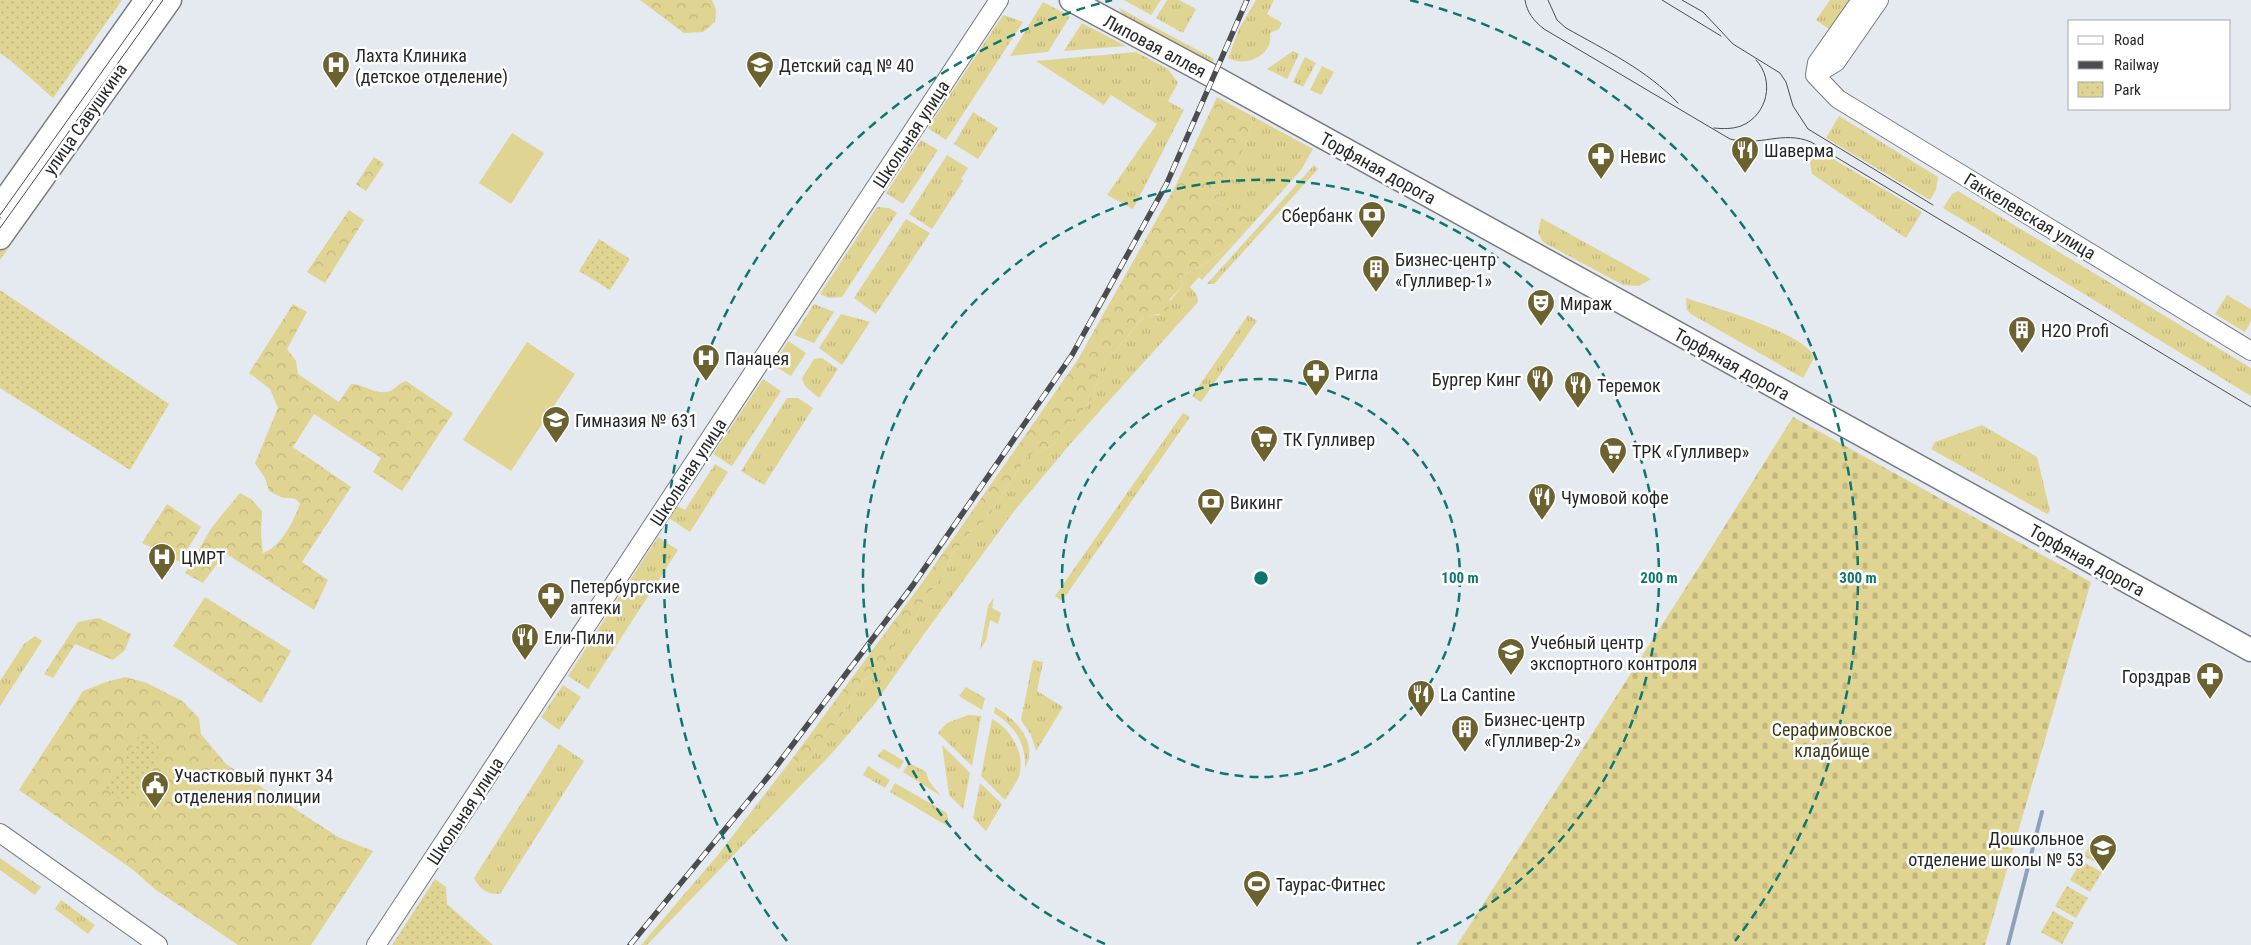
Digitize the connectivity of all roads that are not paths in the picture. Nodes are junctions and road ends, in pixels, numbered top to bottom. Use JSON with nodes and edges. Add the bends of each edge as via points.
{"nodes":[{"id":1,"x":146,"y":0,"type":"edge"},
{"id":2,"x":170,"y":0,"type":"edge"},
{"id":3,"x":1000,"y":0,"type":"edge"},
{"id":4,"x":1071,"y":0,"type":"edge"},
{"id":5,"x":1861,"y":0,"type":"edge"},
{"id":6,"x":1878,"y":0,"type":"edge"},
{"id":7,"x":1815,"y":75,"type":"junction"},
{"id":8,"x":1214,"y":77,"type":"joint"},
{"id":9,"x":0,"y":206,"type":"edge"},
{"id":10,"x":0,"y":238,"type":"edge"},
{"id":11,"x":2251,"y":351,"type":"edge"},
{"id":12,"x":2251,"y":650,"type":"edge"},
{"id":13,"x":0,"y":833,"type":"edge"},
{"id":14,"x":158,"y":945,"type":"edge"},
{"id":15,"x":376,"y":945,"type":"edge"}],
"edges":[{"from":1,"to":9,"type":"main road","name":"улица Савушкина"},
{"from":2,"to":10,"type":"main road","name":"улица Савушкина"},
{"from":3,"to":15,"type":"street","name":"Школьная улица"},
{"from":4,"to":8,"type":"main road","name":"Липовая аллея"},
{"from":5,"to":7,"type":"street","via":[[1817,63]]},
{"from":6,"to":7,"type":"street","via":[[1836,62]]},
{"from":7,"to":11,"type":"street","name":"Гаккелевская улица","via":[[1838,99]]},
{"from":8,"to":12,"type":"main road","name":"Торфяная дорога"},
{"from":13,"to":14,"type":"street"}]}
